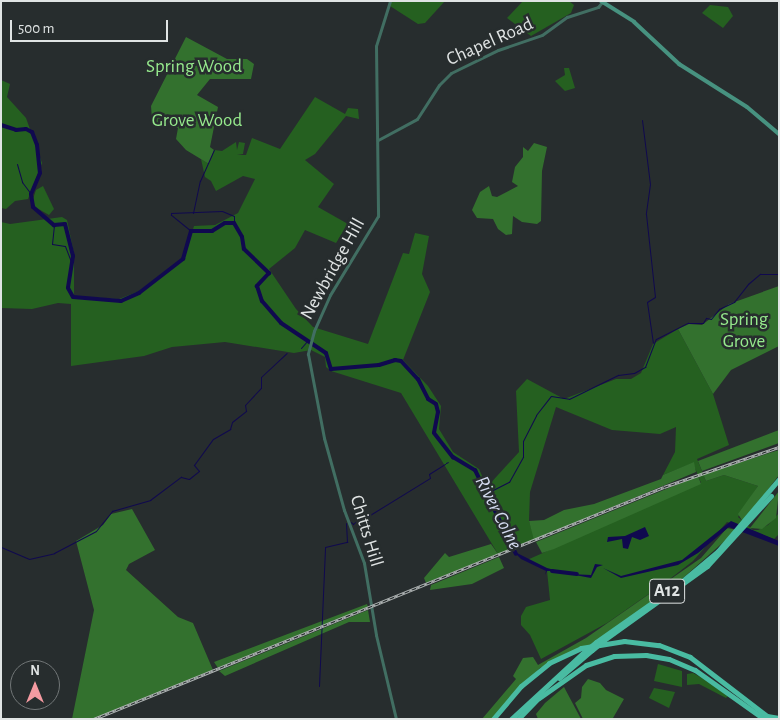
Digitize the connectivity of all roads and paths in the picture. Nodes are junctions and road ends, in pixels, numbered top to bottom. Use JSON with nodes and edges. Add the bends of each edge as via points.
{"nodes":[{"id":1,"x":390,"y":1,"type":"edge"},
{"id":2,"x":602,"y":2,"type":"edge"},
{"id":3,"x":779,"y":134,"type":"edge"},
{"id":4,"x":378,"y":140,"type":"junction"},
{"id":5,"x":308,"y":350,"type":"joint"},
{"id":6,"x":779,"y":479,"type":"edge"},
{"id":7,"x":779,"y":486,"type":"edge"},
{"id":8,"x":750,"y":520,"type":"junction"},
{"id":9,"x":736,"y":536,"type":"junction"},
{"id":10,"x":539,"y":698,"type":"junction"},
{"id":11,"x":779,"y":718,"type":"edge"},
{"id":12,"x":396,"y":719,"type":"edge"},
{"id":13,"x":493,"y":719,"type":"edge"},
{"id":14,"x":511,"y":719,"type":"edge"},
{"id":15,"x":518,"y":719,"type":"edge"},
{"id":16,"x":764,"y":719,"type":"edge"}],
"edges":[{"from":1,"to":4,"type":"street","name":"Newbridge Hill","via":[[376,46]]},
{"from":2,"to":3,"type":"main road","via":[[634,22],[679,64],[747,107]]},
{"from":2,"to":4,"type":"street","name":"Chapel Road","via":[[598,7],[571,15],[542,35],[498,50],[452,73],[439,85],[417,119]]},
{"from":4,"to":5,"type":"street","name":"Newbridge Hill","via":[[378,216],[330,295]]},
{"from":5,"to":12,"type":"street","name":"Chitts Hill","via":[[324,438],[344,510],[364,563],[371,612]]},
{"from":6,"to":8,"type":"highway","number":"A12"},
{"from":7,"to":8,"type":"highway","number":"A12"},
{"from":8,"to":9,"type":"highway","number":"A12"},
{"from":9,"to":10,"type":"highway","number":"A12","bridge":true,"via":[[680,587],[604,640]]},
{"from":9,"to":14,"type":"highway","number":"A12","bridge":true,"via":[[680,583],[596,642]]},
{"from":10,"to":15,"type":"highway","number":"A12"},
{"from":10,"to":16,"type":"highway","number":"A12","via":[[586,665],[614,656],[646,654],[695,670]]},
{"from":11,"to":13,"type":"highway","via":[[767,716],[714,672],[690,657],[659,645],[624,641],[591,645],[555,660],[526,681]]}]}
